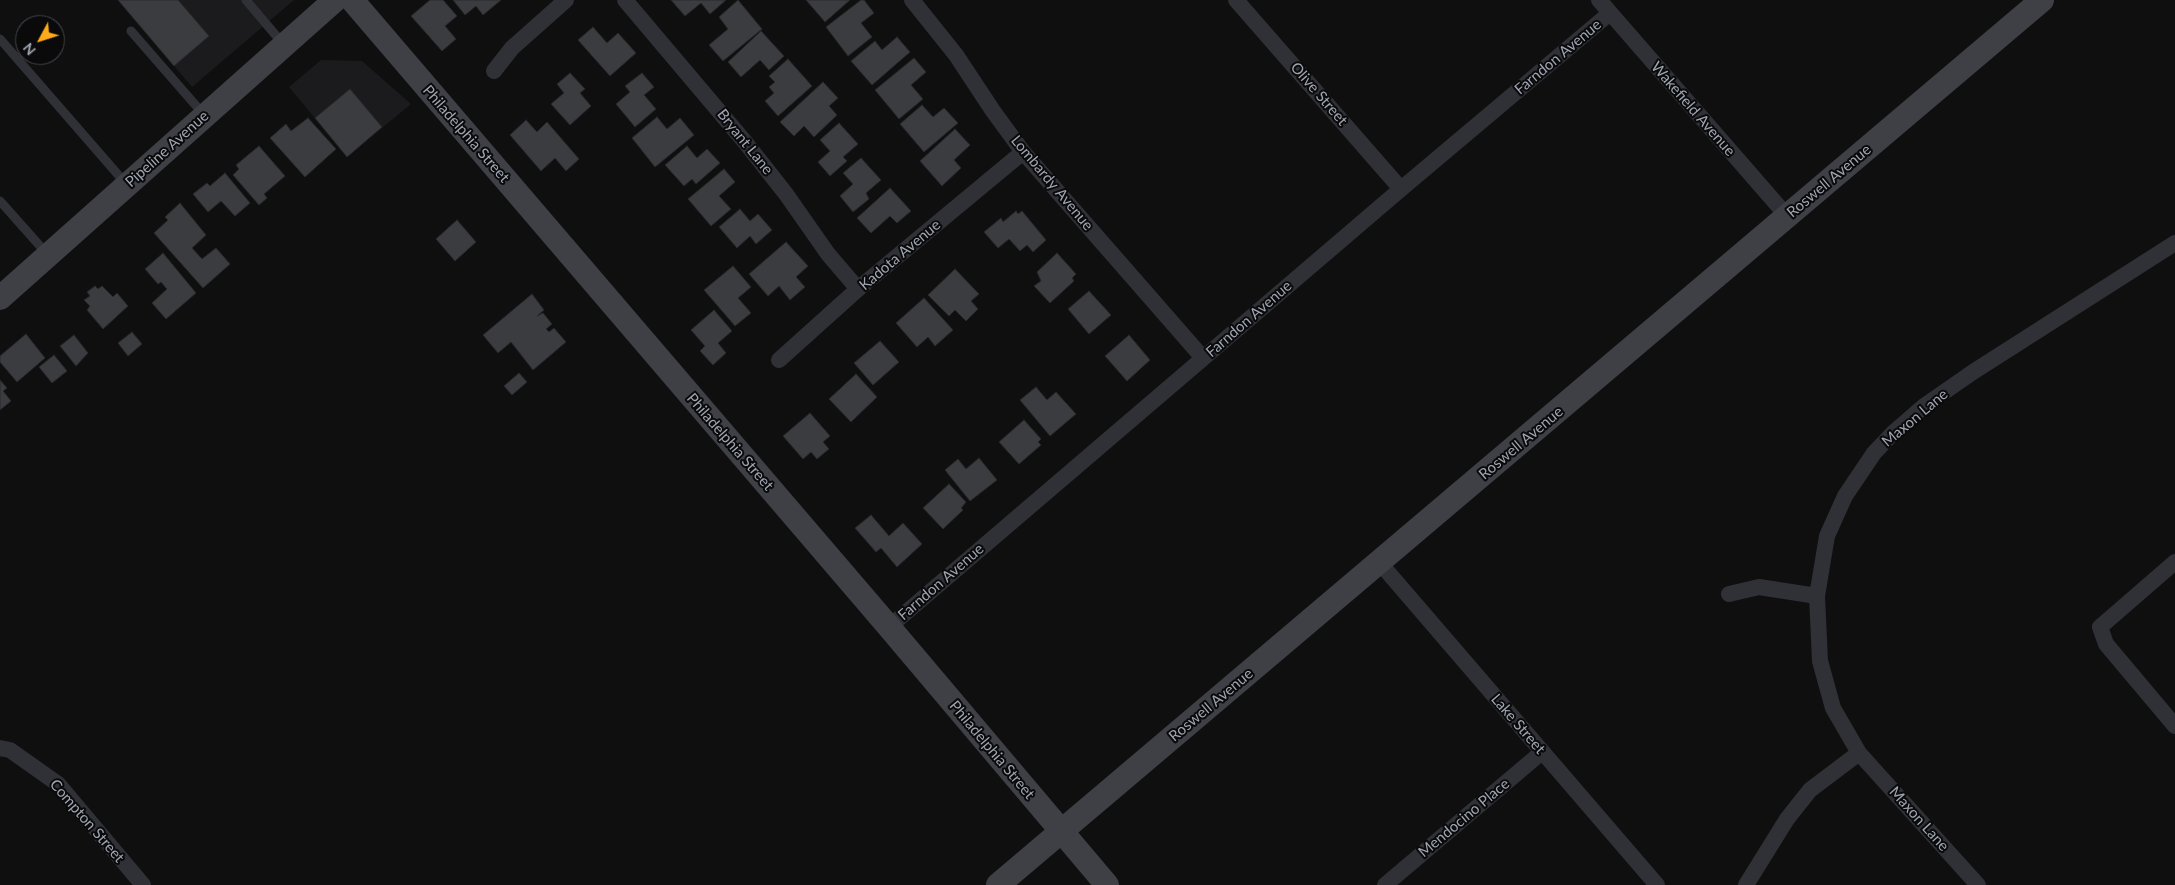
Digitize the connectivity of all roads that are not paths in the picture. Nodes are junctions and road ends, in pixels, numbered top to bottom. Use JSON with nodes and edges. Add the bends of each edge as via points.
{"nodes":[{"id":1,"x":246,"y":0,"type":"edge"},
{"id":2,"x":335,"y":0,"type":"edge"},
{"id":3,"x":352,"y":0,"type":"edge"},
{"id":4,"x":566,"y":0,"type":"edge"},
{"id":5,"x":625,"y":0,"type":"edge"},
{"id":6,"x":912,"y":0,"type":"edge"},
{"id":7,"x":1236,"y":0,"type":"edge"},
{"id":8,"x":1599,"y":0,"type":"edge"},
{"id":9,"x":2042,"y":0,"type":"edge"},
{"id":10,"x":1610,"y":13,"type":"junction"},
{"id":11,"x":130,"y":31,"type":"dead end"},
{"id":12,"x":0,"y":39,"type":"edge"},
{"id":13,"x":284,"y":45,"type":"junction"},
{"id":14,"x":494,"y":71,"type":"dead end"},
{"id":15,"x":205,"y":116,"type":"junction"},
{"id":16,"x":1023,"y":152,"type":"junction"},
{"id":17,"x":128,"y":185,"type":"junction"},
{"id":18,"x":1401,"y":189,"type":"junction"},
{"id":19,"x":0,"y":201,"type":"edge"},
{"id":20,"x":1787,"y":216,"type":"junction"},
{"id":21,"x":2175,"y":243,"type":"edge"},
{"id":22,"x":48,"y":255,"type":"junction"},
{"id":23,"x":858,"y":289,"type":"junction"},
{"id":24,"x":0,"y":298,"type":"edge"},
{"id":25,"x":1203,"y":358,"type":"junction"},
{"id":26,"x":779,"y":360,"type":"dead end"},
{"id":27,"x":2175,"y":562,"type":"edge"},
{"id":28,"x":1380,"y":563,"type":"junction"},
{"id":29,"x":1729,"y":594,"type":"dead end"},
{"id":30,"x":1817,"y":596,"type":"junction"},
{"id":31,"x":889,"y":627,"type":"junction"},
{"id":32,"x":2175,"y":726,"type":"edge"},
{"id":33,"x":0,"y":748,"type":"edge"},
{"id":34,"x":1542,"y":752,"type":"junction"},
{"id":35,"x":1859,"y":753,"type":"junction"},
{"id":36,"x":1060,"y":832,"type":"junction"},
{"id":37,"x":143,"y":885,"type":"edge"},
{"id":38,"x":998,"y":885,"type":"edge"},
{"id":39,"x":1106,"y":885,"type":"edge"},
{"id":40,"x":1385,"y":885,"type":"edge"},
{"id":41,"x":1656,"y":885,"type":"edge"},
{"id":42,"x":1746,"y":885,"type":"edge"},
{"id":43,"x":1978,"y":885,"type":"edge"}],
"edges":[{"from":1,"to":13,"type":"lane"},
{"from":2,"to":13,"type":"street","name":"Pipeline Avenue"},
{"from":3,"to":31,"type":"street","name":"Philadelphia Street"},
{"from":4,"to":14,"type":"street","via":[[512,48]]},
{"from":5,"to":23,"type":"street","name":"Bryant Lane","via":[[745,142]]},
{"from":6,"to":16,"type":"street","name":"Lombardy Avenue","via":[[956,55]]},
{"from":7,"to":18,"type":"street","name":"Olive Street"},
{"from":8,"to":10,"type":"street","name":"Wakefield Avenue"},
{"from":9,"to":20,"type":"street","name":"Roswell Avenue"},
{"from":10,"to":18,"type":"street","name":"Farndon Avenue"},
{"from":10,"to":20,"type":"street","name":"Wakefield Avenue"},
{"from":11,"to":15,"type":"lane"},
{"from":12,"to":17,"type":"lane"},
{"from":13,"to":15,"type":"street","name":"Pipeline Avenue"},
{"from":15,"to":17,"type":"street","name":"Pipeline Avenue"},
{"from":16,"to":23,"type":"street","name":"Kadota Avenue"},
{"from":16,"to":25,"type":"street","name":"Lombardy Avenue"},
{"from":17,"to":22,"type":"street","name":"Pipeline Avenue"},
{"from":18,"to":25,"type":"street","name":"Farndon Avenue"},
{"from":19,"to":22,"type":"lane"},
{"from":20,"to":28,"type":"street","name":"Roswell Avenue"},
{"from":21,"to":30,"type":"street","name":"Maxon Lane","via":[[1973,372],[1893,432],[1874,453],[1845,496],[1827,536]]},
{"from":22,"to":24,"type":"street","name":"Pipeline Avenue"},
{"from":23,"to":26,"type":"street","name":"Kadota Avenue"},
{"from":25,"to":31,"type":"street","name":"Farndon Avenue"},
{"from":27,"to":32,"type":"street","via":[[2100,627],[2106,644]]},
{"from":28,"to":34,"type":"street","name":"Lake Street"},
{"from":28,"to":36,"type":"street","name":"Roswell Avenue"},
{"from":29,"to":30,"type":"street","via":[[1758,587]]},
{"from":30,"to":35,"type":"street","name":"Maxon Lane","via":[[1822,670],[1833,708]]},
{"from":31,"to":36,"type":"street","name":"Philadelphia Street"},
{"from":33,"to":37,"type":"street","name":"Compton Street","via":[[10,750],[58,784]]},
{"from":34,"to":40,"type":"street","name":"Mendocino Place"},
{"from":34,"to":41,"type":"street","name":"Lake Street"},
{"from":35,"to":42,"type":"street","via":[[1810,790],[1787,819]]},
{"from":35,"to":43,"type":"street","name":"Maxon Lane"},
{"from":36,"to":38,"type":"street","name":"Roswell Avenue"},
{"from":36,"to":39,"type":"street","name":"Philadelphia Street"}]}
